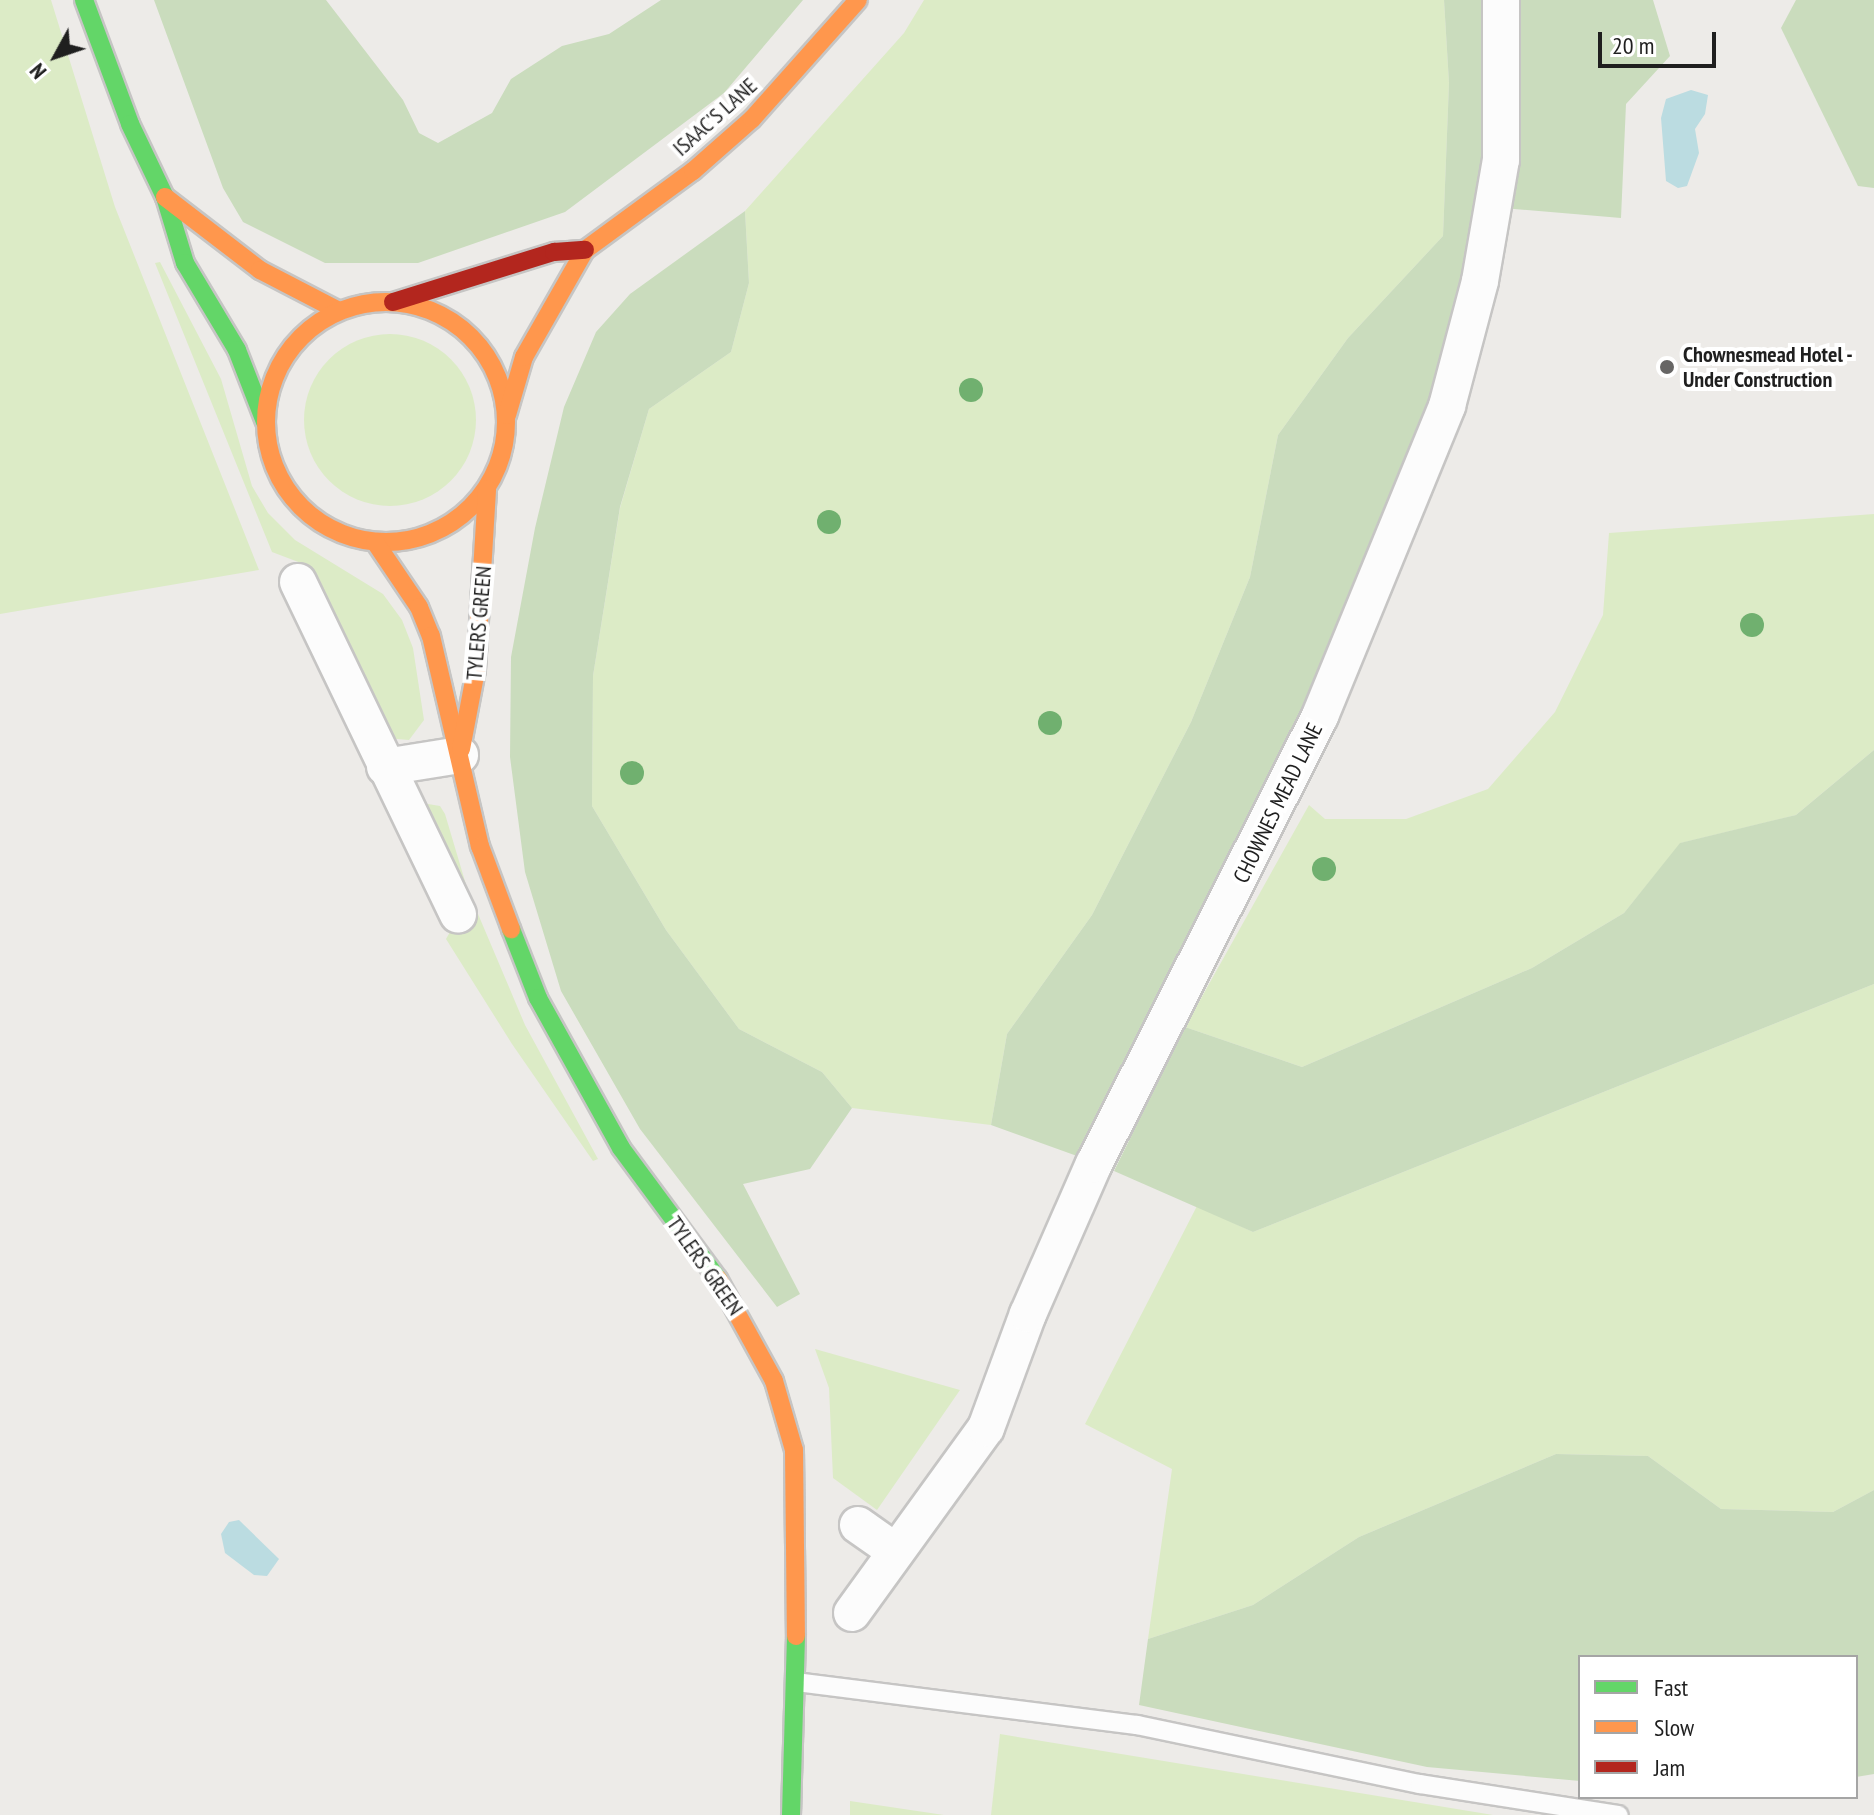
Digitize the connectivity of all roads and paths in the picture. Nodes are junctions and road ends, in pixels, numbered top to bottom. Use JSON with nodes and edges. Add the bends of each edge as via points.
{"nodes":[{"id":1,"x":84,"y":0,"type":"edge"},
{"id":2,"x":858,"y":0,"type":"edge"},
{"id":3,"x":1501,"y":0,"type":"edge"},
{"id":4,"x":165,"y":197,"type":"junction"},
{"id":5,"x":585,"y":250,"type":"junction"},
{"id":6,"x":393,"y":302,"type":"junction"},
{"id":7,"x":339,"y":311,"type":"junction"},
{"id":8,"x":507,"y":415,"type":"junction"},
{"id":9,"x":265,"y":422,"type":"junction"},
{"id":10,"x":487,"y":489,"type":"junction"},
{"id":11,"x":375,"y":542,"type":"junction"},
{"id":12,"x":298,"y":582,"type":"dead end"},
{"id":13,"x":460,"y":755,"type":"junction"},
{"id":14,"x":385,"y":767,"type":"junction"},
{"id":15,"x":458,"y":914,"type":"dead end"},
{"id":16,"x":858,"y":1525,"type":"dead end"},
{"id":17,"x":895,"y":1551,"type":"junction"},
{"id":18,"x":852,"y":1613,"type":"dead end"},
{"id":19,"x":796,"y":1682,"type":"junction"},
{"id":20,"x":791,"y":1815,"type":"edge"},
{"id":21,"x":1619,"y":1815,"type":"edge"}],
"edges":[{"from":1,"to":4,"type":"main road","via":[[125,111]]},
{"from":2,"to":5,"type":"main road","name":"ISAAC'S LANE","via":[[752,119],[693,171]]},
{"from":3,"to":17,"type":"street","name":"CHOWNES MEAD LANE","via":[[1501,160],[1480,281],[1447,406],[1320,716],[1094,1164],[1028,1314],[986,1428]]},
{"from":4,"to":7,"type":"main road","via":[[260,270]]},
{"from":4,"to":9,"type":"main road","via":[[185,263],[237,350]]},
{"from":5,"to":6,"type":"main road","name":"ISAAC'S LANE","via":[[554,252]]},
{"from":5,"to":8,"type":"main road","name":"ISAAC'S LANE","via":[[524,357]]},
{"from":6,"to":7,"type":"main road"},
{"from":6,"to":8,"type":"main road","via":[[427,309],[458,326],[483,350],[499,381]]},
{"from":7,"to":9,"type":"main road","via":[[309,329],[285,355],[271,387]]},
{"from":8,"to":10,"type":"main road","via":[[502,454]]},
{"from":9,"to":11,"type":"main road","via":[[271,457],[286,489],[309,516],[340,534]]},
{"from":10,"to":11,"type":"main road","via":[[438,531],[407,541]]},
{"from":10,"to":13,"type":"main road","name":"TYLERS GREEN","via":[[476,670]]},
{"from":11,"to":13,"type":"main road","name":"TYLERS GREEN","via":[[412,594],[431,636]]},
{"from":12,"to":14,"type":"street"},
{"from":13,"to":14,"type":"street"},
{"from":13,"to":19,"type":"main road","name":"TYLERS GREEN","via":[[502,912],[569,1062],[636,1170],[733,1299],[774,1381],[794,1450],[799,1537]]},
{"from":14,"to":15,"type":"street"},
{"from":16,"to":17,"type":"street"},
{"from":17,"to":18,"type":"street","name":"CHOWNES MEAD LANE"},
{"from":19,"to":20,"type":"main road","name":"TYLERS GREEN"},
{"from":19,"to":21,"type":"lane","via":[[1137,1725],[1420,1784]]}]}
